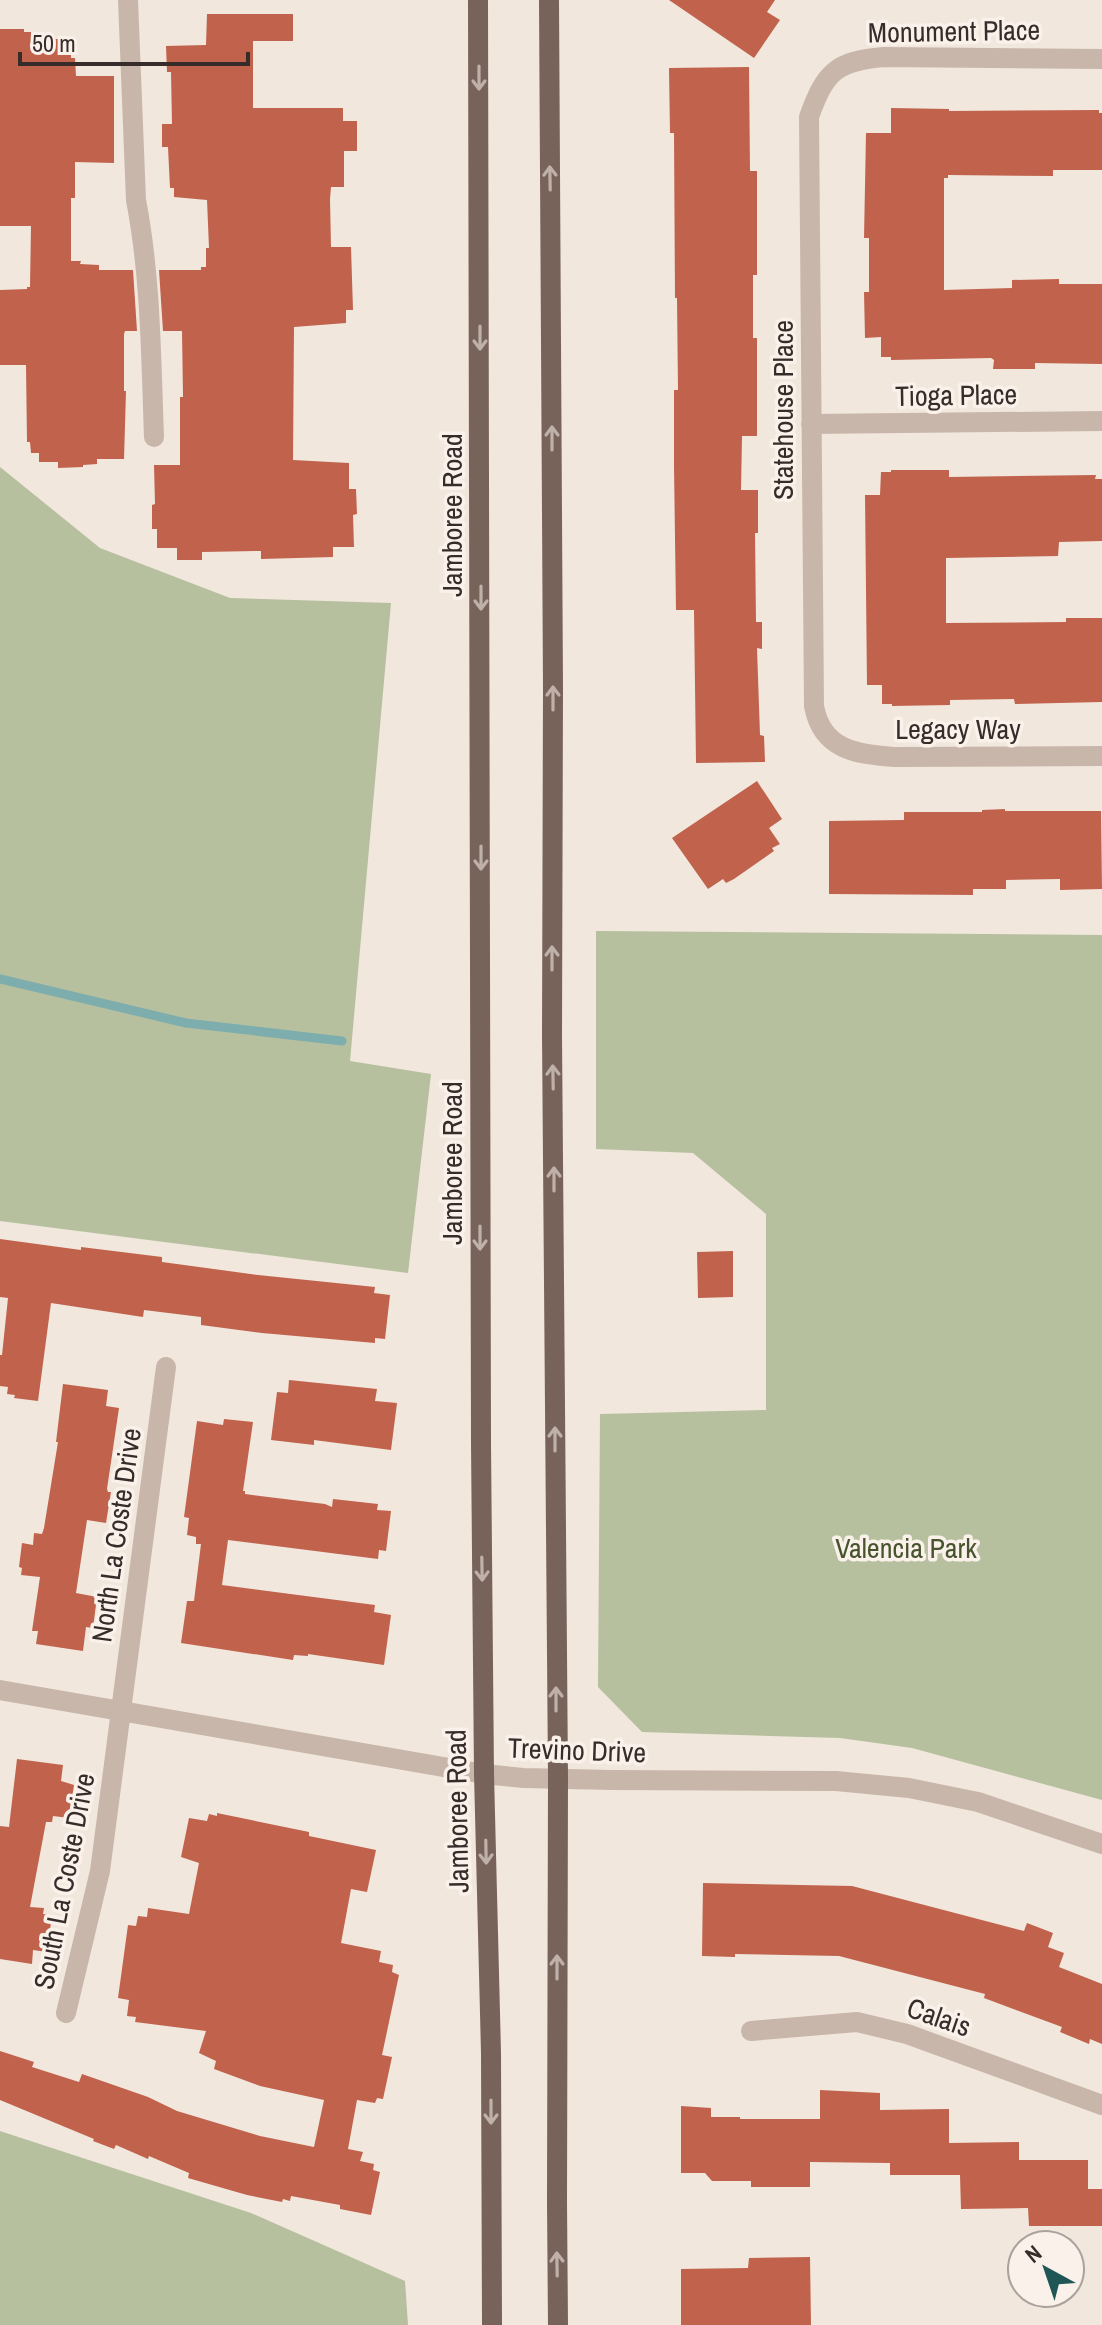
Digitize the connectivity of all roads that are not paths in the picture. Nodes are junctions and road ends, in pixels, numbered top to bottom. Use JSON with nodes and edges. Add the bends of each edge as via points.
{"nodes":[{"id":1,"x":128,"y":0,"type":"edge"},
{"id":2,"x":478,"y":0,"type":"edge"},
{"id":3,"x":549,"y":0,"type":"edge"},
{"id":4,"x":1102,"y":59,"type":"edge"},
{"id":5,"x":818,"y":91,"type":"joint"},
{"id":6,"x":1102,"y":421,"type":"edge"},
{"id":7,"x":811,"y":424,"type":"junction"},
{"id":8,"x":154,"y":437,"type":"dead end"},
{"id":9,"x":823,"y":728,"type":"joint"},
{"id":10,"x":1102,"y":756,"type":"edge"},
{"id":11,"x":166,"y":1367,"type":"dead end"},
{"id":12,"x":0,"y":1690,"type":"edge"},
{"id":13,"x":121,"y":1711,"type":"junction"},
{"id":14,"x":484,"y":1774,"type":"junction"},
{"id":15,"x":558,"y":1777,"type":"junction"},
{"id":16,"x":1102,"y":1844,"type":"edge"},
{"id":17,"x":66,"y":2013,"type":"dead end"},
{"id":18,"x":751,"y":2031,"type":"dead end"},
{"id":19,"x":1102,"y":2105,"type":"edge"},
{"id":20,"x":492,"y":2325,"type":"edge"},
{"id":21,"x":558,"y":2325,"type":"edge"}],
"edges":[{"from":1,"to":8,"type":"street"},
{"from":2,"to":14,"type":"main road","name":"Jamboree Road","one_way":true},
{"from":15,"to":3,"type":"main road","one_way":true},
{"from":4,"to":5,"type":"street","name":"Monument Place","via":[[875,58],[850,61]]},
{"from":5,"to":7,"type":"street","name":"Statehouse Place","via":[[809,117]]},
{"from":6,"to":7,"type":"street","name":"Tioga Place"},
{"from":7,"to":9,"type":"street","name":"Statehouse Place","via":[[814,706]]},
{"from":9,"to":10,"type":"street","name":"Legacy Way","via":[[859,755]]},
{"from":11,"to":13,"type":"street","name":"North La Coste Drive"},
{"from":12,"to":13,"type":"street","name":"Trevino Drive"},
{"from":13,"to":14,"type":"street","name":"Trevino Drive"},
{"from":13,"to":17,"type":"street","name":"South La Coste Drive","via":[[100,1871]]},
{"from":14,"to":15,"type":"street","name":"Trevino Drive"},
{"from":14,"to":20,"type":"main road","name":"Jamboree Road","one_way":true},
{"from":15,"to":16,"type":"street","name":"Trevino Drive","via":[[836,1781],[909,1788],[978,1802]]},
{"from":21,"to":15,"type":"main road","one_way":true},
{"from":18,"to":19,"type":"street","name":"Calais","via":[[857,2022],[907,2034]]}]}
